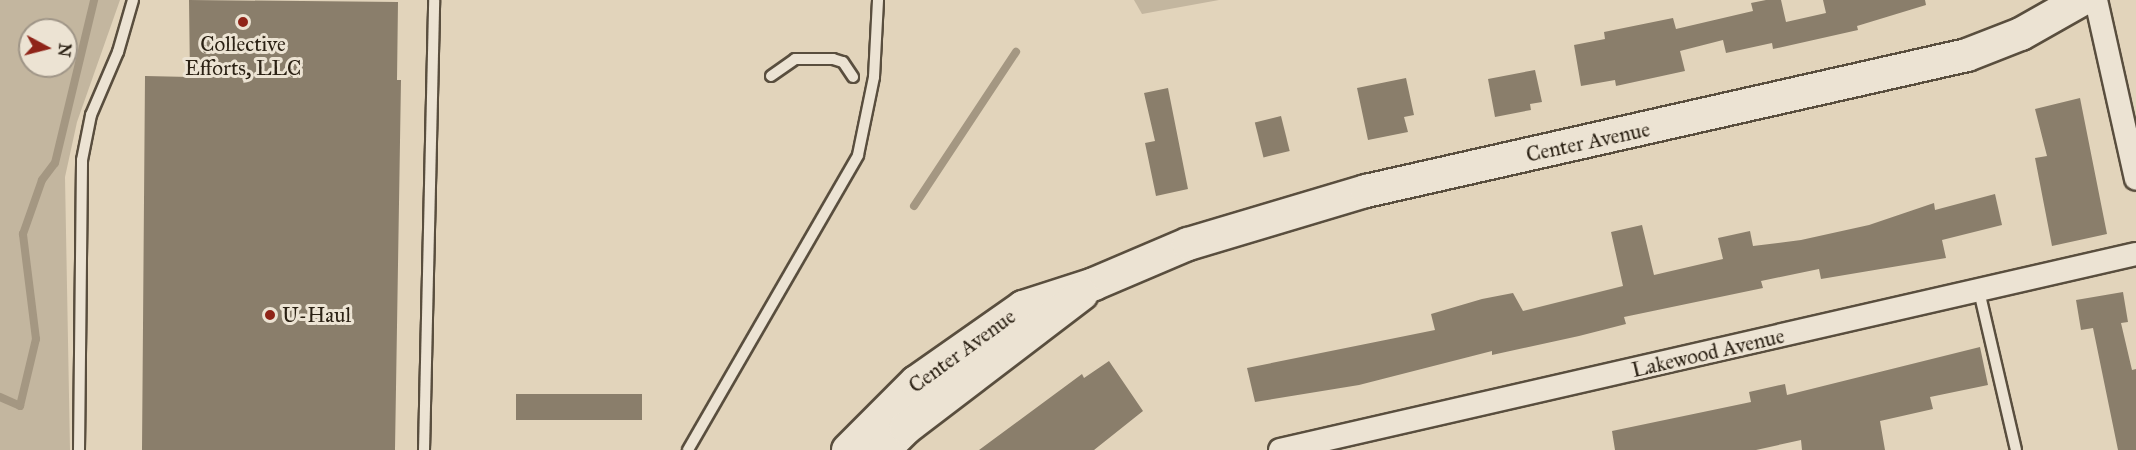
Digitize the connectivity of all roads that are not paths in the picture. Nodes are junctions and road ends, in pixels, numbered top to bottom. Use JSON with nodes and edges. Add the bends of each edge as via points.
{"nodes":[{"id":1,"x":133,"y":0,"type":"edge"},
{"id":2,"x":434,"y":0,"type":"edge"},
{"id":3,"x":878,"y":0,"type":"edge"},
{"id":4,"x":2081,"y":0,"type":"edge"},
{"id":5,"x":2096,"y":0,"type":"edge"},
{"id":6,"x":771,"y":76,"type":"dead end"},
{"id":7,"x":853,"y":77,"type":"dead end"},
{"id":8,"x":2136,"y":179,"type":"edge"},
{"id":9,"x":2136,"y":254,"type":"edge"},
{"id":10,"x":1095,"y":284,"type":"junction"},
{"id":11,"x":1979,"y":291,"type":"junction"},
{"id":12,"x":79,"y":450,"type":"edge"},
{"id":13,"x":424,"y":450,"type":"edge"},
{"id":14,"x":688,"y":450,"type":"edge"},
{"id":15,"x":848,"y":450,"type":"edge"},
{"id":16,"x":884,"y":450,"type":"edge"},
{"id":17,"x":1280,"y":450,"type":"edge"},
{"id":18,"x":2016,"y":450,"type":"edge"}],
"edges":[{"from":1,"to":12,"type":"lane","via":[[118,52],[92,115],[82,160]]},
{"from":2,"to":13,"type":"lane"},
{"from":3,"to":14,"type":"lane","via":[[874,77],[858,155]]},
{"from":4,"to":10,"type":"street","name":"Center Avenue","via":[[2021,34],[1967,55],[1366,191],[1199,240]]},
{"from":5,"to":8,"type":"street"},
{"from":6,"to":7,"type":"lane","via":[[795,59],[833,58],[843,62]]},
{"from":9,"to":11,"type":"street","name":"Lakewood Avenue"},
{"from":10,"to":15,"type":"street","name":"Center Avenue","via":[[1023,307],[916,382]]},
{"from":10,"to":16,"type":"street","name":"Center Avenue","via":[[1036,334],[906,428]]},
{"from":11,"to":17,"type":"street","name":"Lakewood Avenue"},
{"from":11,"to":18,"type":"lane"}]}
